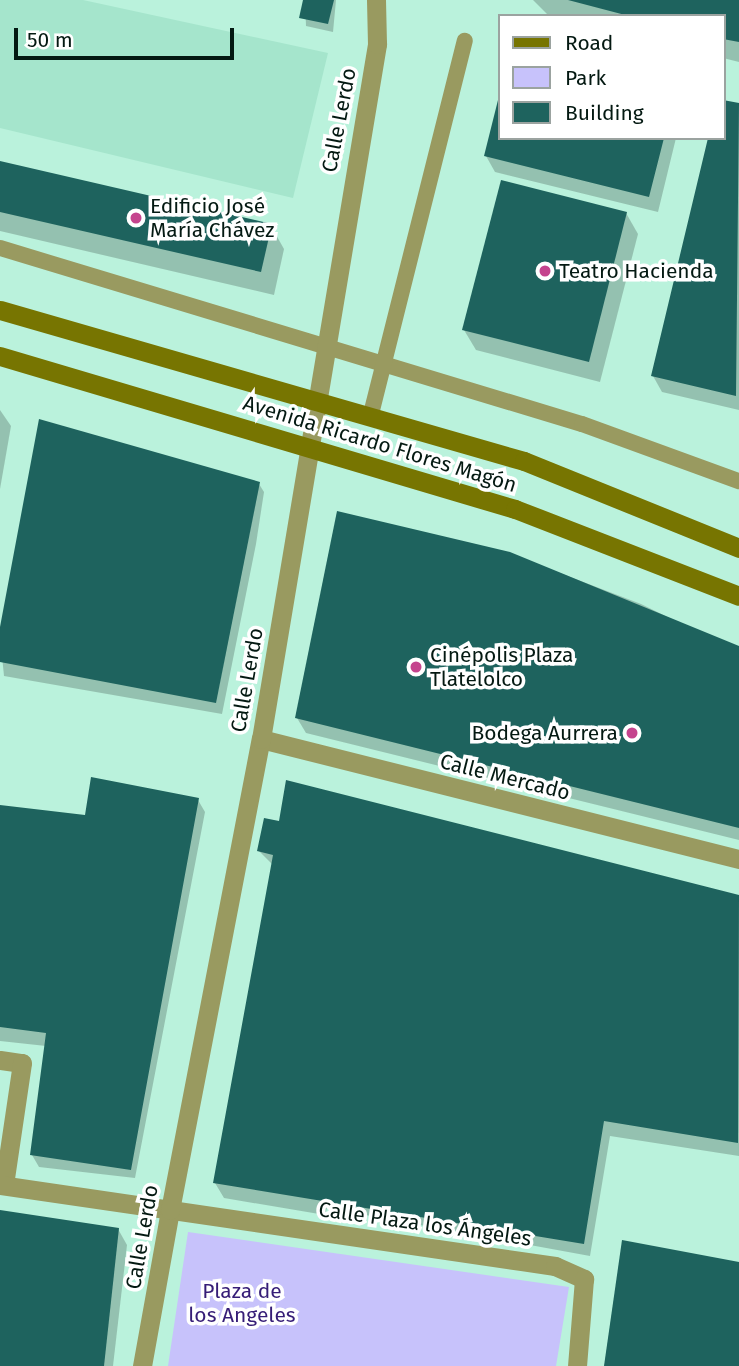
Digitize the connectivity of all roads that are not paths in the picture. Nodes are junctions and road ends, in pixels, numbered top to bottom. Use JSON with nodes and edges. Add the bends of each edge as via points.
{"nodes":[{"id":1,"x":376,"y":0,"type":"edge"},
{"id":2,"x":465,"y":41,"type":"dead end"},
{"id":3,"x":0,"y":248,"type":"edge"},
{"id":4,"x":0,"y":310,"type":"edge"},
{"id":5,"x":323,"y":344,"type":"junction"},
{"id":6,"x":0,"y":356,"type":"edge"},
{"id":7,"x":381,"y":364,"type":"junction"},
{"id":8,"x":316,"y":402,"type":"junction"},
{"id":9,"x":370,"y":418,"type":"junction"},
{"id":10,"x":310,"y":446,"type":"junction"},
{"id":11,"x":739,"y":481,"type":"edge"},
{"id":12,"x":739,"y":548,"type":"edge"},
{"id":13,"x":739,"y":596,"type":"edge"},
{"id":14,"x":261,"y":739,"type":"junction"},
{"id":15,"x":739,"y":859,"type":"edge"},
{"id":16,"x":0,"y":1060,"type":"edge"},
{"id":17,"x":2,"y":1185,"type":"edge"},
{"id":18,"x":170,"y":1210,"type":"junction"},
{"id":19,"x":142,"y":1366,"type":"edge"},
{"id":20,"x":577,"y":1366,"type":"edge"}],
"edges":[{"from":1,"to":5,"type":"street","name":"Calle Lerdo","via":[[377,44]]},
{"from":2,"to":7,"type":"lane"},
{"from":3,"to":5,"type":"lane"},
{"from":4,"to":8,"type":"main road","name":"Avenida Ricardo Flores Magón"},
{"from":5,"to":7,"type":"lane"},
{"from":5,"to":8,"type":"street","name":"Calle Lerdo"},
{"from":6,"to":10,"type":"main road","name":"Avenida Ricardo Flores Magón"},
{"from":7,"to":9,"type":"lane"},
{"from":7,"to":11,"type":"lane","via":[[582,424]]},
{"from":8,"to":9,"type":"main road","name":"Avenida Ricardo Flores Magón"},
{"from":8,"to":10,"type":"street","name":"Calle Lerdo"},
{"from":9,"to":12,"type":"main road","name":"Avenida Ricardo Flores Magón","via":[[524,461]]},
{"from":10,"to":13,"type":"main road","name":"Avenida Ricardo Flores Magón","via":[[515,509]]},
{"from":10,"to":14,"type":"street","name":"Calle Lerdo"},
{"from":14,"to":15,"type":"street","name":"Calle Mercado"},
{"from":14,"to":18,"type":"street","name":"Calle Lerdo"},
{"from":16,"to":17,"type":"street","via":[[22,1063]]},
{"from":17,"to":18,"type":"street"},
{"from":18,"to":19,"type":"street","name":"Calle Lerdo"},
{"from":18,"to":20,"type":"street","name":"Calle Plaza los Ángeles","via":[[555,1266],[584,1279]]}]}
